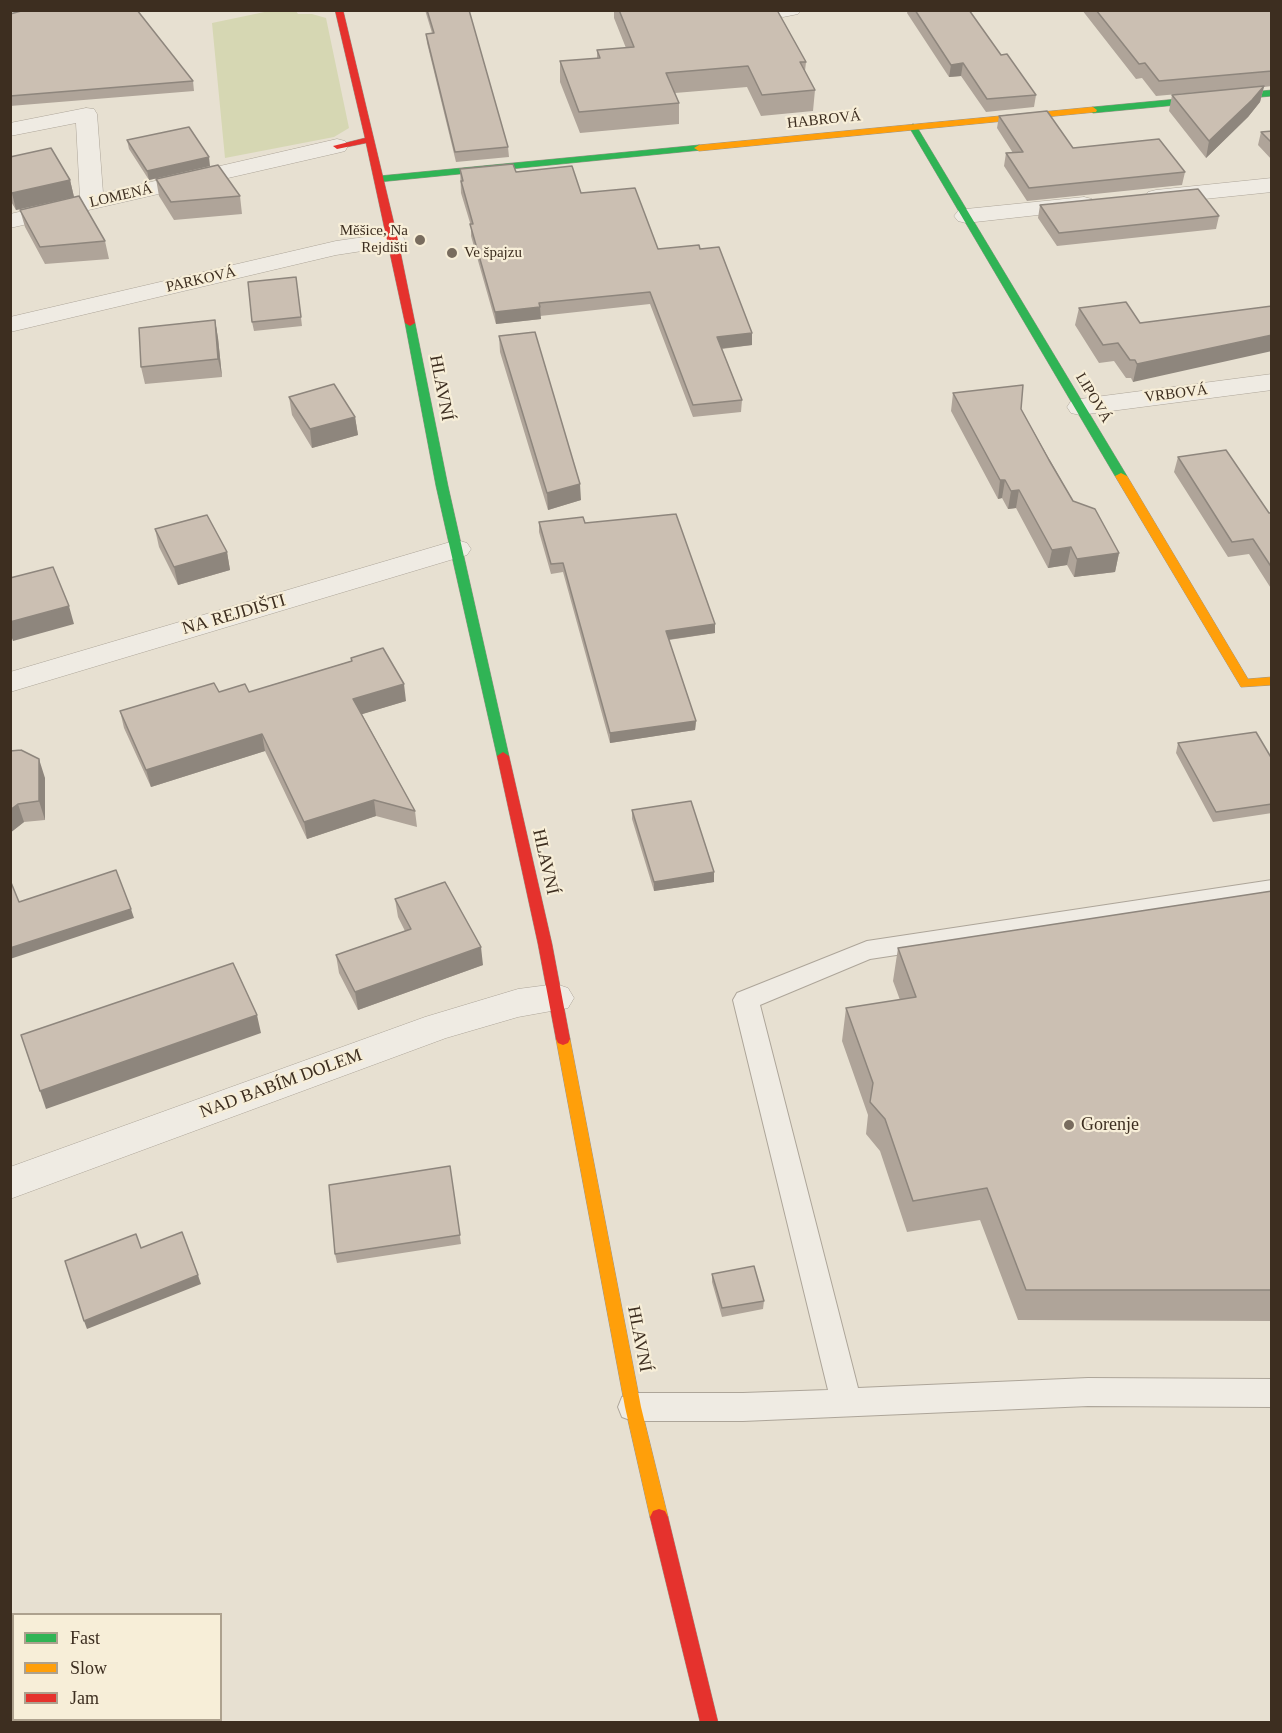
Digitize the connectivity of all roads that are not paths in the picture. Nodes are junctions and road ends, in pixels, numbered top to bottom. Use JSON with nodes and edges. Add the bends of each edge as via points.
{"nodes":[{"id":1,"x":339,"y":10,"type":"edge"},
{"id":2,"x":791,"y":10,"type":"edge"},
{"id":3,"x":783,"y":11,"type":"edge"},
{"id":4,"x":1272,"y":93,"type":"edge"},
{"id":5,"x":913,"y":128,"type":"junction"},
{"id":6,"x":10,"y":130,"type":"edge"},
{"id":7,"x":369,"y":140,"type":"junction"},
{"id":8,"x":337,"y":147,"type":"joint"},
{"id":9,"x":379,"y":179,"type":"junction"},
{"id":10,"x":1272,"y":185,"type":"edge"},
{"id":11,"x":1134,"y":199,"type":"edge"},
{"id":12,"x":92,"y":202,"type":"junction"},
{"id":13,"x":1100,"y":202,"type":"edge"},
{"id":14,"x":966,"y":216,"type":"junction"},
{"id":15,"x":10,"y":221,"type":"edge"},
{"id":16,"x":393,"y":240,"type":"junction"},
{"id":17,"x":10,"y":325,"type":"edge"},
{"id":18,"x":1272,"y":382,"type":"edge"},
{"id":19,"x":1080,"y":407,"type":"junction"},
{"id":20,"x":457,"y":549,"type":"junction"},
{"id":21,"x":1272,"y":681,"type":"edge"},
{"id":22,"x":10,"y":682,"type":"edge"},
{"id":23,"x":1272,"y":889,"type":"edge"},
{"id":24,"x":556,"y":998,"type":"junction"},
{"id":25,"x":10,"y":1183,"type":"edge"},
{"id":26,"x":1272,"y":1393,"type":"edge"},
{"id":27,"x":846,"y":1402,"type":"junction"},
{"id":28,"x":633,"y":1407,"type":"junction"},
{"id":29,"x":709,"y":1722,"type":"edge"}],
"edges":[{"from":1,"to":7,"type":"street","name":"HLAVNÍ"},
{"from":2,"to":3,"type":"street"},
{"from":4,"to":5,"type":"street","name":"HABROVÁ"},
{"from":5,"to":9,"type":"street","name":"HABROVÁ"},
{"from":5,"to":14,"type":"street","name":"LIPOVÁ"},
{"from":6,"to":12,"type":"street","via":[[86,114]]},
{"from":7,"to":8,"type":"street"},
{"from":7,"to":9,"type":"street","name":"HLAVNÍ"},
{"from":8,"to":12,"type":"street","name":"LOMENÁ"},
{"from":9,"to":16,"type":"street","name":"HLAVNÍ"},
{"from":10,"to":11,"type":"street"},
{"from":12,"to":15,"type":"street","name":"LOMENÁ"},
{"from":13,"to":14,"type":"street"},
{"from":14,"to":19,"type":"street","name":"LIPOVÁ"},
{"from":16,"to":17,"type":"street","name":"PARKOVÁ","via":[[336,248]]},
{"from":16,"to":20,"type":"street","name":"HLAVNÍ"},
{"from":18,"to":19,"type":"street","name":"VRBOVÁ"},
{"from":19,"to":21,"type":"street","name":"LIPOVÁ","via":[[1245,684]]},
{"from":20,"to":22,"type":"street","name":"NA REJDIŠTI"},
{"from":20,"to":24,"type":"street","name":"HLAVNÍ"},
{"from":23,"to":27,"type":"lane","via":[[867,950],[746,1000]]},
{"from":24,"to":25,"type":"street","name":"NAD BABÍM DOLEM","via":[[518,1003],[438,1027]]},
{"from":24,"to":28,"type":"street","name":"HLAVNÍ"},
{"from":26,"to":27,"type":"lane","via":[[1088,1392]]},
{"from":27,"to":28,"type":"lane"},
{"from":28,"to":29,"type":"street","name":"HLAVNÍ"}]}
